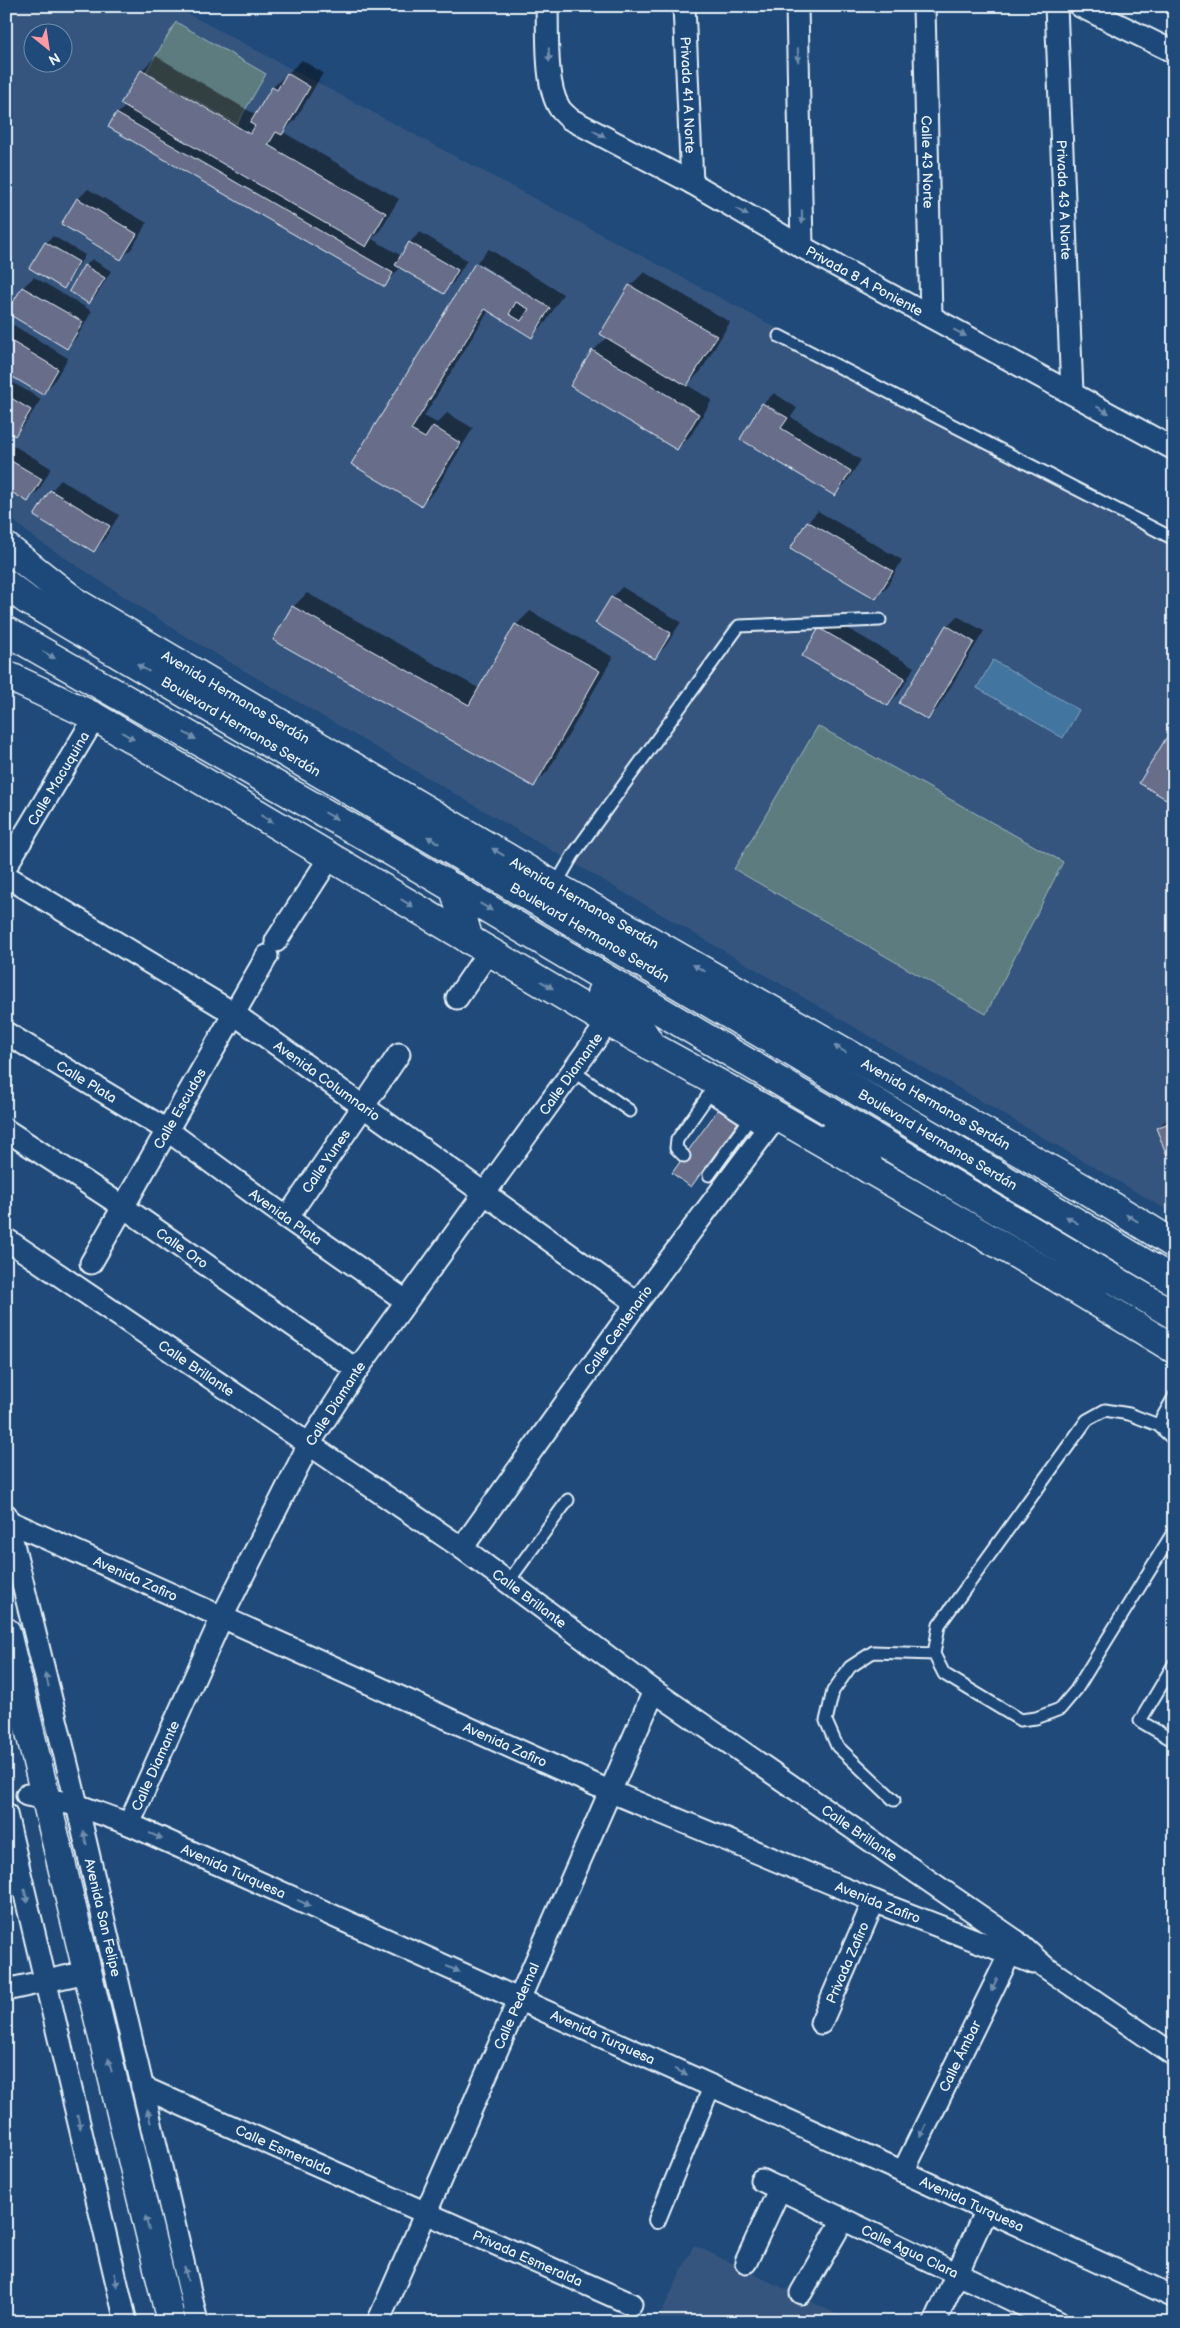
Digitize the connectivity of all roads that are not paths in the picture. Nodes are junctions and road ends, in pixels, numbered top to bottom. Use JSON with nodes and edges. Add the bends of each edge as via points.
{"nodes":[{"id":1,"x":547,"y":6,"type":"edge"},
{"id":2,"x":684,"y":6,"type":"edge"},
{"id":3,"x":797,"y":6,"type":"edge"},
{"id":4,"x":924,"y":6,"type":"edge"},
{"id":5,"x":1056,"y":6,"type":"edge"},
{"id":6,"x":1080,"y":6,"type":"edge"},
{"id":7,"x":1174,"y":52,"type":"edge"},
{"id":8,"x":692,"y":183,"type":"junction"},
{"id":9,"x":802,"y":247,"type":"junction"},
{"id":10,"x":931,"y":317,"type":"junction"},
{"id":11,"x":779,"y":336,"type":"dead end"},
{"id":12,"x":1072,"y":392,"type":"junction"},
{"id":13,"x":1174,"y":450,"type":"edge"},
{"id":14,"x":1174,"y":539,"type":"edge"},
{"id":15,"x":6,"y":547,"type":"edge"},
{"id":16,"x":6,"y":584,"type":"edge"},
{"id":17,"x":880,"y":620,"type":"dead end"},
{"id":18,"x":6,"y":631,"type":"edge"},
{"id":19,"x":6,"y":675,"type":"edge"},
{"id":20,"x":95,"y":716,"type":"junction"},
{"id":21,"x":330,"y":857,"type":"junction"},
{"id":22,"x":6,"y":866,"type":"edge"},
{"id":23,"x":6,"y":876,"type":"edge"},
{"id":24,"x":555,"y":886,"type":"junction"},
{"id":25,"x":454,"y":888,"type":"junction"},
{"id":26,"x":479,"y":945,"type":"junction"},
{"id":27,"x":576,"y":961,"type":"junction"},
{"id":28,"x":457,"y":998,"type":"dead end"},
{"id":29,"x":233,"y":1012,"type":"junction"},
{"id":30,"x":608,"y":1022,"type":"junction"},
{"id":31,"x":6,"y":1033,"type":"edge"},
{"id":32,"x":652,"y":1047,"type":"junction"},
{"id":33,"x":399,"y":1054,"type":"dead end"},
{"id":34,"x":573,"y":1071,"type":"junction"},
{"id":35,"x":783,"y":1084,"type":"junction"},
{"id":36,"x":713,"y":1089,"type":"junction"},
{"id":37,"x":364,"y":1107,"type":"junction"},
{"id":38,"x":630,"y":1111,"type":"dead end"},
{"id":39,"x":762,"y":1119,"type":"junction"},
{"id":40,"x":6,"y":1130,"type":"edge"},
{"id":41,"x":167,"y":1130,"type":"junction"},
{"id":42,"x":684,"y":1156,"type":"dead end"},
{"id":43,"x":870,"y":1170,"type":"junction"},
{"id":44,"x":485,"y":1193,"type":"junction"},
{"id":45,"x":122,"y":1206,"type":"junction"},
{"id":46,"x":287,"y":1218,"type":"junction"},
{"id":47,"x":6,"y":1238,"type":"edge"},
{"id":48,"x":1174,"y":1244,"type":"edge"},
{"id":49,"x":91,"y":1263,"type":"dead end"},
{"id":50,"x":1161,"y":1268,"type":"edge"},
{"id":51,"x":1054,"y":1276,"type":"junction"},
{"id":52,"x":1110,"y":1278,"type":"junction"},
{"id":53,"x":1174,"y":1281,"type":"edge"},
{"id":54,"x":406,"y":1301,"type":"junction"},
{"id":55,"x":637,"y":1303,"type":"junction"},
{"id":56,"x":1174,"y":1315,"type":"edge"},
{"id":57,"x":1174,"y":1349,"type":"edge"},
{"id":58,"x":357,"y":1370,"type":"junction"},
{"id":59,"x":1174,"y":1396,"type":"edge"},
{"id":60,"x":1158,"y":1425,"type":"junction"},
{"id":61,"x":1174,"y":1440,"type":"edge"},
{"id":62,"x":309,"y":1444,"type":"junction"},
{"id":63,"x":568,"y":1500,"type":"dead end"},
{"id":64,"x":7,"y":1518,"type":"edge"},
{"id":65,"x":1174,"y":1531,"type":"edge"},
{"id":66,"x":462,"y":1548,"type":"junction"},
{"id":67,"x":508,"y":1582,"type":"junction"},
{"id":68,"x":222,"y":1618,"type":"junction"},
{"id":69,"x":6,"y":1632,"type":"edge"},
{"id":70,"x":934,"y":1654,"type":"junction"},
{"id":71,"x":1174,"y":1664,"type":"edge"},
{"id":72,"x":654,"y":1691,"type":"junction"},
{"id":73,"x":6,"y":1708,"type":"edge"},
{"id":74,"x":1174,"y":1741,"type":"edge"},
{"id":75,"x":609,"y":1791,"type":"junction"},
{"id":76,"x":36,"y":1796,"type":"junction"},
{"id":77,"x":894,"y":1800,"type":"dead end"},
{"id":78,"x":77,"y":1805,"type":"junction"},
{"id":79,"x":6,"y":1814,"type":"edge"},
{"id":80,"x":129,"y":1824,"type":"junction"},
{"id":81,"x":874,"y":1901,"type":"junction"},
{"id":82,"x":1012,"y":1948,"type":"junction"},
{"id":83,"x":68,"y":1977,"type":"junction"},
{"id":84,"x":6,"y":1990,"type":"edge"},
{"id":85,"x":518,"y":1998,"type":"junction"},
{"id":86,"x":821,"y":2023,"type":"dead end"},
{"id":87,"x":1174,"y":2055,"type":"edge"},
{"id":88,"x":712,"y":2086,"type":"junction"},
{"id":89,"x":142,"y":2087,"type":"junction"},
{"id":90,"x":902,"y":2172,"type":"junction"},
{"id":91,"x":986,"y":2210,"type":"junction"},
{"id":92,"x":426,"y":2212,"type":"junction"},
{"id":93,"x":657,"y":2220,"type":"dead end"},
{"id":94,"x":843,"y":2220,"type":"junction"},
{"id":95,"x":746,"y":2262,"type":"dead end"},
{"id":96,"x":957,"y":2274,"type":"junction"},
{"id":97,"x":801,"y":2293,"type":"dead end"},
{"id":98,"x":1174,"y":2297,"type":"edge"},
{"id":99,"x":631,"y":2304,"type":"dead end"},
{"id":100,"x":126,"y":2322,"type":"edge"},
{"id":101,"x":153,"y":2322,"type":"edge"},
{"id":102,"x":171,"y":2322,"type":"edge"},
{"id":103,"x":197,"y":2322,"type":"edge"},
{"id":104,"x":378,"y":2322,"type":"edge"},
{"id":105,"x":935,"y":2322,"type":"edge"},
{"id":106,"x":1058,"y":2322,"type":"edge"}],
"edges":[{"from":1,"to":8,"type":"street","name":"Privada 8 A Poniente","one_way":true,"via":[[549,66],[559,107],[570,118]]},
{"from":2,"to":8,"type":"street","name":"Privada 41 A Norte"},
{"from":3,"to":9,"type":"street","one_way":true},
{"from":4,"to":10,"type":"street","name":"Calle 43 Norte"},
{"from":5,"to":12,"type":"street","name":"Privada 43 A Norte"},
{"from":6,"to":7,"type":"street"},
{"from":8,"to":9,"type":"street","name":"Privada 8 A Poniente","one_way":true},
{"from":9,"to":10,"type":"street","name":"Privada 8 A Poniente"},
{"from":10,"to":12,"type":"street","name":"Privada 8 A Poniente","one_way":true},
{"from":11,"to":14,"type":"lane"},
{"from":12,"to":13,"type":"street","name":"Privada 8 A Poniente","one_way":true},
{"from":24,"to":15,"type":"main road","name":"Avenida Hermanos Serdán","one_way":true,"via":[[77,603]]},
{"from":50,"to":16,"type":"main road","name":"Boulevard Hermanos Serdán","one_way":true,"via":[[27,600]]},
{"from":17,"to":24,"type":"lane","via":[[740,626],[573,855]]},
{"from":18,"to":25,"type":"main road","one_way":true},
{"from":19,"to":20,"type":"main road"},
{"from":20,"to":21,"type":"main road","one_way":true},
{"from":20,"to":22,"type":"street","name":"Calle Macuquina"},
{"from":21,"to":26,"type":"main road","one_way":true},
{"from":21,"to":29,"type":"street","name":"Calle Escudos"},
{"from":23,"to":29,"type":"street","name":"Avenida Columnario"},
{"from":48,"to":24,"type":"main road","name":"Avenida Hermanos Serdán","one_way":true,"via":[[1078,1185]]},
{"from":25,"to":26,"type":"main road"},
{"from":25,"to":27,"type":"main road","one_way":true},
{"from":26,"to":28,"type":"street"},
{"from":26,"to":30,"type":"main road","one_way":true},
{"from":27,"to":32,"type":"main road","via":[[587,981],[630,1014]]},
{"from":27,"to":35,"type":"main road"},
{"from":29,"to":37,"type":"street","name":"Avenida Columnario"},
{"from":29,"to":41,"type":"street","name":"Calle Escudos"},
{"from":30,"to":32,"type":"main road"},
{"from":30,"to":34,"type":"street","name":"Calle Diamante"},
{"from":31,"to":41,"type":"street","name":"Calle Plata"},
{"from":32,"to":36,"type":"main road"},
{"from":33,"to":37,"type":"street","name":"Calle Yunes"},
{"from":34,"to":38,"type":"lane"},
{"from":34,"to":44,"type":"street","name":"Calle Diamante"},
{"from":35,"to":43,"type":"main road","via":[[786,1097],[796,1107],[860,1148],[867,1157]]},
{"from":35,"to":52,"type":"main road"},
{"from":36,"to":39,"type":"main road"},
{"from":36,"to":42,"type":"lane","via":[[675,1144]]},
{"from":37,"to":44,"type":"street","name":"Avenida Columnario"},
{"from":37,"to":46,"type":"street","name":"Calle Yunes"},
{"from":39,"to":43,"type":"main road"},
{"from":39,"to":55,"type":"street","name":"Calle Centenario","via":[[712,1178]]},
{"from":40,"to":45,"type":"street","name":"Calle Oro"},
{"from":41,"to":45,"type":"street","name":"Calle Escudos"},
{"from":41,"to":46,"type":"street","name":"Avenida Plata"},
{"from":43,"to":51,"type":"main road"},
{"from":44,"to":54,"type":"street","name":"Calle Diamante"},
{"from":44,"to":55,"type":"street","name":"Avenida Columnario"},
{"from":45,"to":49,"type":"street","name":"Calle Escudos"},
{"from":45,"to":58,"type":"street","name":"Calle Oro"},
{"from":46,"to":54,"type":"street","name":"Avenida Plata"},
{"from":47,"to":62,"type":"street","name":"Calle Brillante"},
{"from":50,"to":53,"type":"main road","name":"Boulevard Hermanos Serdán"},
{"from":51,"to":52,"type":"main road"},
{"from":51,"to":57,"type":"main road"},
{"from":52,"to":56,"type":"main road"},
{"from":54,"to":58,"type":"street","name":"Calle Diamante"},
{"from":55,"to":66,"type":"street","name":"Calle Centenario"},
{"from":58,"to":62,"type":"street","name":"Calle Diamante"},
{"from":59,"to":60,"type":"lane"},
{"from":60,"to":61,"type":"lane"},
{"from":60,"to":70,"type":"lane","via":[[1129,1414],[1105,1410],[1087,1420],[939,1626]]},
{"from":62,"to":66,"type":"street","name":"Calle Brillante"},
{"from":62,"to":68,"type":"street","name":"Calle Diamante"},
{"from":63,"to":67,"type":"lane"},
{"from":64,"to":68,"type":"street","name":"Avenida Zafiro"},
{"from":78,"to":64,"type":"street","name":"Avenida San Felipe","one_way":true},
{"from":65,"to":70,"type":"lane","via":[[1076,1690],[1060,1710],[1020,1720],[944,1674]]},
{"from":66,"to":67,"type":"street","name":"Calle Brillante"},
{"from":67,"to":72,"type":"street","name":"Calle Brillante"},
{"from":68,"to":75,"type":"street","name":"Avenida Zafiro"},
{"from":68,"to":80,"type":"street","name":"Calle Diamante"},
{"from":69,"to":76,"type":"main road","name":"Avenida San Felipe"},
{"from":70,"to":77,"type":"lane","via":[[873,1652],[850,1667],[833,1691],[826,1721],[837,1746]]},
{"from":71,"to":74,"type":"lane","via":[[1140,1721]]},
{"from":72,"to":75,"type":"street","name":"Calle Pedernal"},
{"from":72,"to":82,"type":"street","name":"Calle Brillante"},
{"from":73,"to":76,"type":"main road","name":"Avenida San Felipe"},
{"from":75,"to":81,"type":"street","name":"Avenida Zafiro"},
{"from":75,"to":85,"type":"street","name":"Calle Pedernal"},
{"from":76,"to":78,"type":"street","name":"Avenida Turquesa"},
{"from":76,"to":83,"type":"main road","name":"Avenida San Felipe"},
{"from":78,"to":80,"type":"street","name":"Avenida Turquesa"},
{"from":89,"to":78,"type":"street","name":"Avenida San Felipe","one_way":true},
{"from":79,"to":83,"type":"street","name":"Avenida San Felipe","one_way":true},
{"from":80,"to":85,"type":"street","name":"Avenida Turquesa","one_way":true},
{"from":81,"to":82,"type":"street","name":"Avenida Zafiro"},
{"from":81,"to":86,"type":"street","name":"Privada Zafiro"},
{"from":82,"to":87,"type":"street","name":"Calle Brillante"},
{"from":82,"to":90,"type":"street","name":"Calle Ámbar","one_way":true},
{"from":83,"to":84,"type":"street"},
{"from":83,"to":100,"type":"street","name":"Avenida San Felipe","one_way":true},
{"from":83,"to":101,"type":"main road","name":"Avenida San Felipe"},
{"from":102,"to":83,"type":"main road","name":"Avenida San Felipe","one_way":true},
{"from":85,"to":88,"type":"street","name":"Avenida Turquesa","one_way":true},
{"from":85,"to":92,"type":"street","name":"Calle Pedernal"},
{"from":88,"to":90,"type":"street","name":"Avenida Turquesa"},
{"from":88,"to":93,"type":"street"},
{"from":89,"to":92,"type":"street","name":"Calle Esmeralda"},
{"from":103,"to":89,"type":"street","name":"Avenida San Felipe","one_way":true},
{"from":90,"to":91,"type":"street","name":"Avenida Turquesa"},
{"from":91,"to":96,"type":"street"},
{"from":91,"to":98,"type":"street","name":"Avenida Turquesa"},
{"from":92,"to":99,"type":"street","name":"Privada Esmeralda"},
{"from":92,"to":104,"type":"street","name":"Calle Pedernal"},
{"from":94,"to":95,"type":"street","name":"Calle Agua Clara","via":[[771,2184]]},
{"from":94,"to":96,"type":"street","name":"Calle Agua Clara"},
{"from":94,"to":97,"type":"street"},
{"from":96,"to":105,"type":"street"},
{"from":96,"to":106,"type":"street","name":"Calle Agua Clara"}]}
